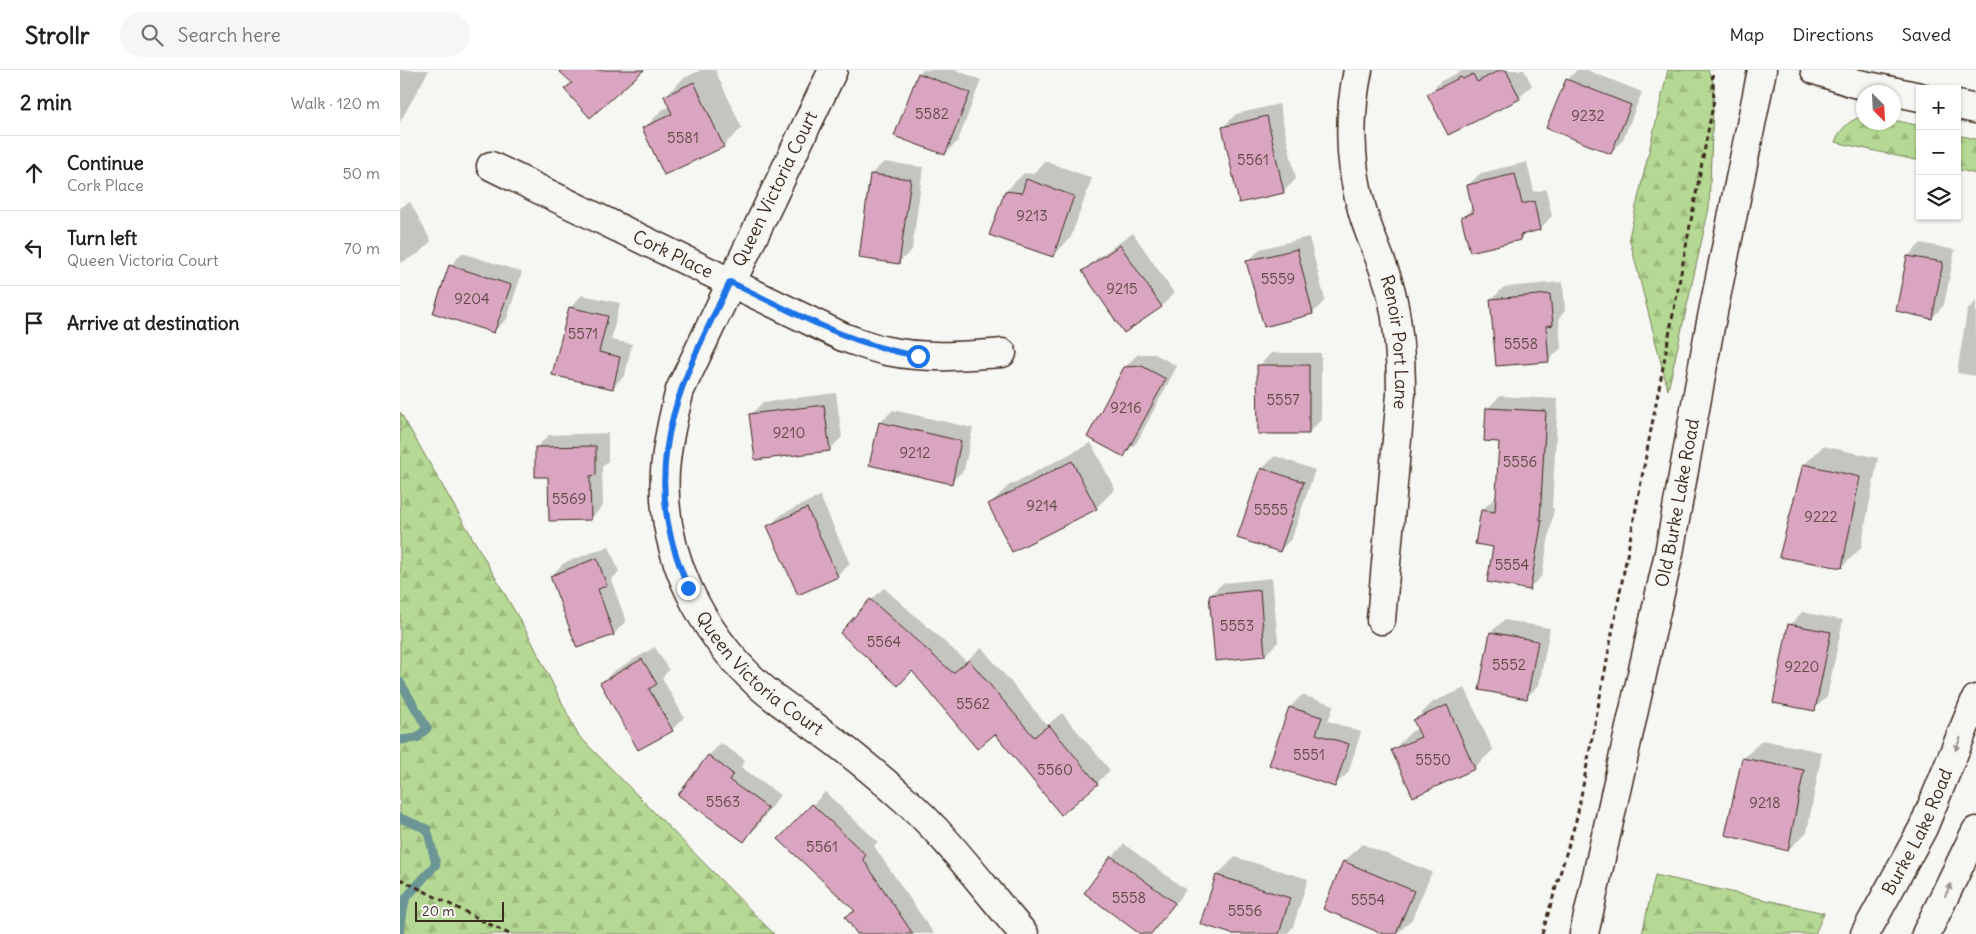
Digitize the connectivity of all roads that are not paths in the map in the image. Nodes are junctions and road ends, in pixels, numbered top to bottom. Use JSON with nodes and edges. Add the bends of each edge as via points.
{"nodes":[{"id":1,"x":833,"y":70,"type":"edge"},
{"id":2,"x":1358,"y":70,"type":"edge"},
{"id":3,"x":1762,"y":70,"type":"edge"},
{"id":4,"x":1814,"y":70,"type":"edge"},
{"id":5,"x":1916,"y":96,"type":"edge"},
{"id":6,"x":1961,"y":106,"type":"edge"},
{"id":7,"x":1976,"y":109,"type":"edge"},
{"id":8,"x":491,"y":166,"type":"dead end"},
{"id":9,"x":730,"y":282,"type":"junction"},
{"id":10,"x":1002,"y":353,"type":"dead end"},
{"id":11,"x":1381,"y":620,"type":"dead end"},
{"id":12,"x":1976,"y":699,"type":"edge"},
{"id":13,"x":1976,"y":831,"type":"edge"},
{"id":14,"x":1024,"y":934,"type":"edge"},
{"id":15,"x":1584,"y":934,"type":"edge"},
{"id":16,"x":1865,"y":934,"type":"edge"},
{"id":17,"x":1926,"y":934,"type":"edge"}],
"edges":[{"from":1,"to":9,"type":"street","name":"Queen Victoria Court"},
{"from":2,"to":11,"type":"street","name":"Renoir Port Lane","via":[[1351,124],[1355,180],[1363,214],[1390,289],[1401,357],[1401,394]]},
{"from":3,"to":15,"type":"street","name":"Old Burke Lake Road","via":[[1709,332],[1669,553]]},
{"from":4,"to":5,"type":"street","via":[[1854,83]]},
{"from":6,"to":7,"type":"street"},
{"from":8,"to":9,"type":"street","name":"Cork Place"},
{"from":9,"to":10,"type":"street","name":"Cork Place","via":[[843,337],[885,351],[950,357]]},
{"from":9,"to":14,"type":"street","name":"Queen Victoria Court","via":[[680,390],[669,431],[665,498],[673,544],[688,588],[723,647],[740,666],[762,688],[846,749],[905,799],[948,843]]},
{"from":12,"to":16,"type":"street","name":"Burke Lake Road","one_way":true,"via":[[1924,828]]},
{"from":17,"to":13,"type":"street","one_way":true}]}
